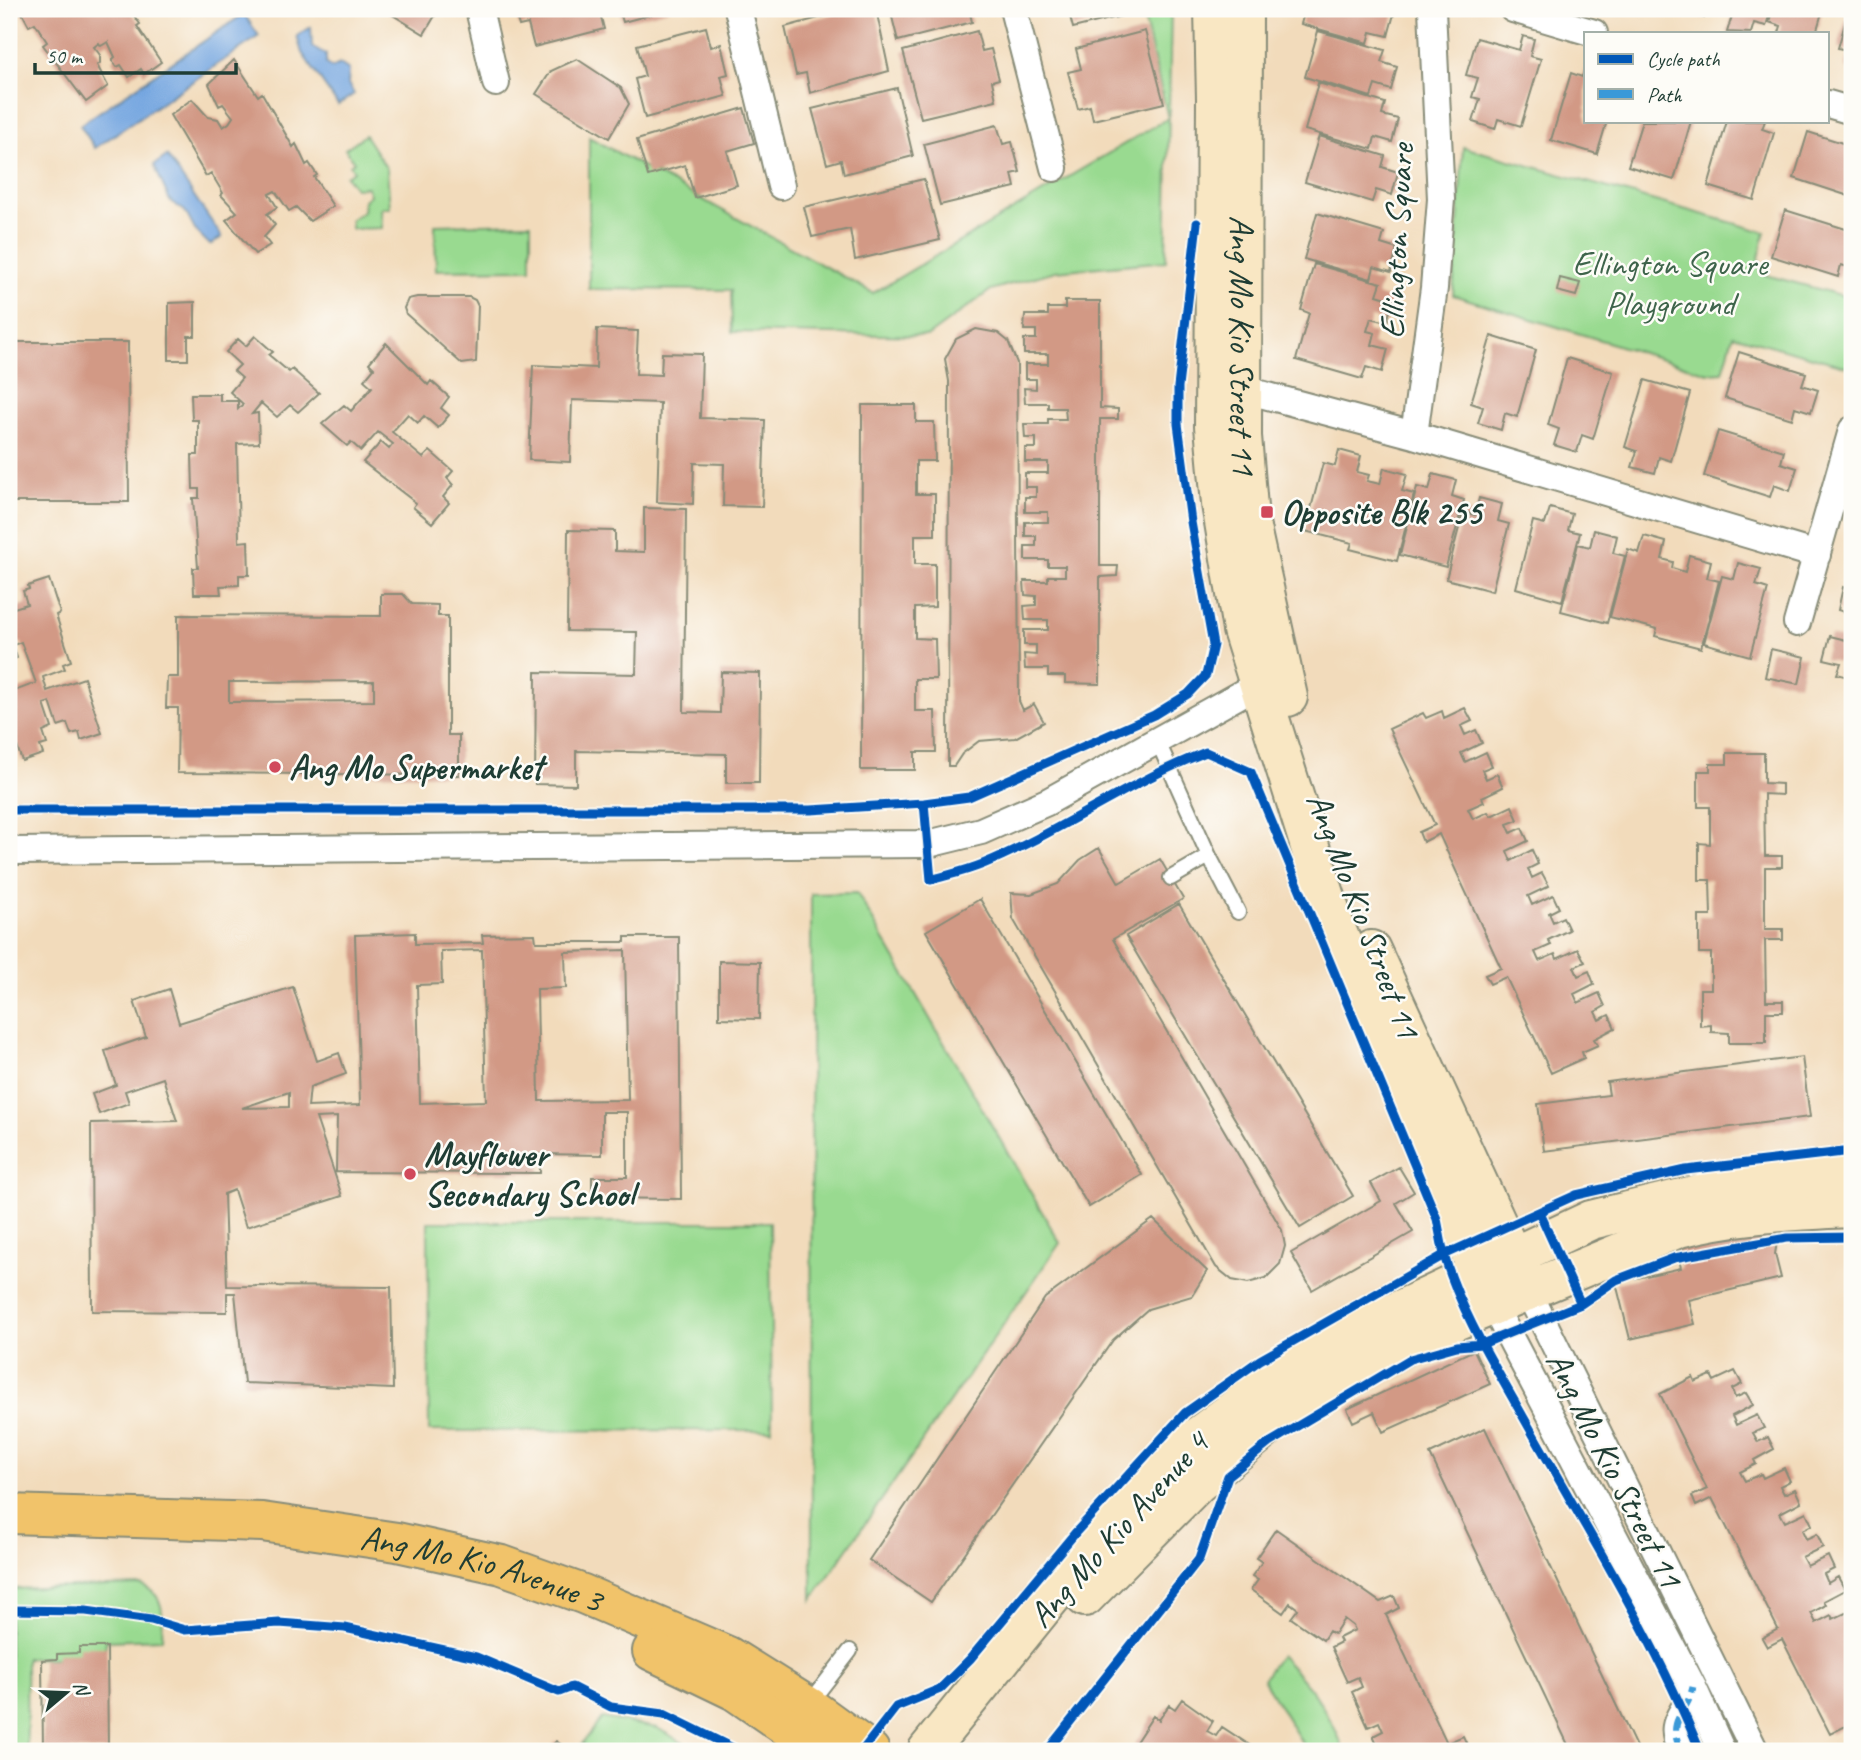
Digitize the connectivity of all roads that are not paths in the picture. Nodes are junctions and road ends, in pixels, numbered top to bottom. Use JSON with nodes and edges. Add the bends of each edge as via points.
{"nodes":[{"id":1,"x":480,"y":9,"type":"edge"},
{"id":2,"x":738,"y":9,"type":"edge"},
{"id":3,"x":1013,"y":9,"type":"edge"},
{"id":4,"x":1214,"y":9,"type":"edge"},
{"id":5,"x":1243,"y":9,"type":"edge"},
{"id":6,"x":1432,"y":9,"type":"edge"},
{"id":7,"x":1513,"y":9,"type":"edge"},
{"id":8,"x":1591,"y":32,"type":"edge"},
{"id":9,"x":496,"y":83,"type":"dead end"},
{"id":10,"x":1829,"y":104,"type":"edge"},
{"id":11,"x":1852,"y":111,"type":"edge"},
{"id":12,"x":1054,"y":168,"type":"dead end"},
{"id":13,"x":781,"y":186,"type":"dead end"},
{"id":14,"x":1229,"y":385,"type":"junction"},
{"id":15,"x":1852,"y":430,"type":"edge"},
{"id":16,"x":1414,"y":435,"type":"junction"},
{"id":17,"x":1816,"y":555,"type":"junction"},
{"id":18,"x":1797,"y":623,"type":"dead end"},
{"id":19,"x":1269,"y":677,"type":"junction"},
{"id":20,"x":1158,"y":741,"type":"junction"},
{"id":21,"x":9,"y":851,"type":"edge"},
{"id":22,"x":1209,"y":856,"type":"junction"},
{"id":23,"x":1171,"y":878,"type":"dead end"},
{"id":24,"x":1238,"y":912,"type":"dead end"},
{"id":25,"x":1852,"y":1175,"type":"edge"},
{"id":26,"x":1852,"y":1208,"type":"edge"},
{"id":27,"x":1512,"y":1256,"type":"junction"},
{"id":28,"x":1485,"y":1289,"type":"junction"},
{"id":29,"x":1528,"y":1291,"type":"junction"},
{"id":30,"x":9,"y":1514,"type":"edge"},
{"id":31,"x":9,"y":1541,"type":"edge"},
{"id":32,"x":850,"y":1651,"type":"dead end"},
{"id":33,"x":1693,"y":1687,"type":"junction"},
{"id":34,"x":808,"y":1706,"type":"junction"},
{"id":35,"x":822,"y":1751,"type":"edge"},
{"id":36,"x":870,"y":1751,"type":"edge"},
{"id":37,"x":927,"y":1751,"type":"edge"},
{"id":38,"x":956,"y":1751,"type":"edge"},
{"id":39,"x":1681,"y":1751,"type":"edge"},
{"id":40,"x":1722,"y":1751,"type":"edge"},
{"id":41,"x":1755,"y":1751,"type":"edge"}],
"edges":[{"from":1,"to":9,"type":"street"},
{"from":2,"to":13,"type":"street"},
{"from":3,"to":12,"type":"street"},
{"from":4,"to":14,"type":"street","name":"Ang Mo Kio Street 11"},
{"from":5,"to":14,"type":"street","name":"Ang Mo Kio Street 11"},
{"from":6,"to":16,"type":"street","name":"Ellington Square","via":[[1441,199]]},
{"from":7,"to":8,"type":"street"},
{"from":10,"to":11,"type":"street"},
{"from":14,"to":16,"type":"street"},
{"from":14,"to":19,"type":"street","name":"Ang Mo Kio Street 11","via":[[1242,436]]},
{"from":15,"to":17,"type":"street"},
{"from":16,"to":17,"type":"street"},
{"from":17,"to":18,"type":"street"},
{"from":19,"to":20,"type":"street"},
{"from":19,"to":27,"type":"street","name":"Ang Mo Kio Street 11","via":[[1307,766],[1360,925]]},
{"from":19,"to":28,"type":"street","name":"Ang Mo Kio Street 11","via":[[1334,923],[1410,1118]]},
{"from":20,"to":21,"type":"street","via":[[1047,802],[981,831],[928,844]]},
{"from":20,"to":22,"type":"lane"},
{"from":22,"to":23,"type":"lane"},
{"from":22,"to":24,"type":"lane"},
{"from":25,"to":27,"type":"street","name":"Ang Mo Kio Avenue 4","via":[[1766,1182],[1663,1200],[1591,1220]]},
{"from":26,"to":29,"type":"street","name":"Ang Mo Kio Avenue 4","via":[[1757,1213],[1679,1227]]},
{"from":27,"to":28,"type":"street","name":"Ang Mo Kio Avenue 4"},
{"from":27,"to":29,"type":"street","name":"Ang Mo Kio Street 11"},
{"from":28,"to":29,"type":"street","name":"Ang Mo Kio Avenue 4"},
{"from":28,"to":33,"type":"street","name":"Ang Mo Kio Street 11"},
{"from":28,"to":37,"type":"street","name":"Ang Mo Kio Avenue 4","via":[[1357,1330],[1270,1383],[1190,1442],[1070,1574]]},
{"from":28,"to":38,"type":"street","name":"Ang Mo Kio Avenue 4","via":[[1281,1416],[1198,1484],[1097,1582]]},
{"from":29,"to":41,"type":"street","name":"Ang Mo Kio Street 11"},
{"from":30,"to":34,"type":"main road","name":"Ang Mo Kio Avenue 3","via":[[262,1522],[458,1555],[529,1573],[728,1656]]},
{"from":31,"to":35,"type":"main road","name":"Ang Mo Kio Avenue 3","via":[[262,1545],[493,1588],[555,1609],[713,1680]]},
{"from":32,"to":34,"type":"lane"},
{"from":33,"to":39,"type":"street","via":[[1674,1723]]},
{"from":33,"to":40,"type":"street","name":"Ang Mo Kio Street 11"},
{"from":34,"to":36,"type":"main road","name":"Ang Mo Kio Avenue 3"}]}
